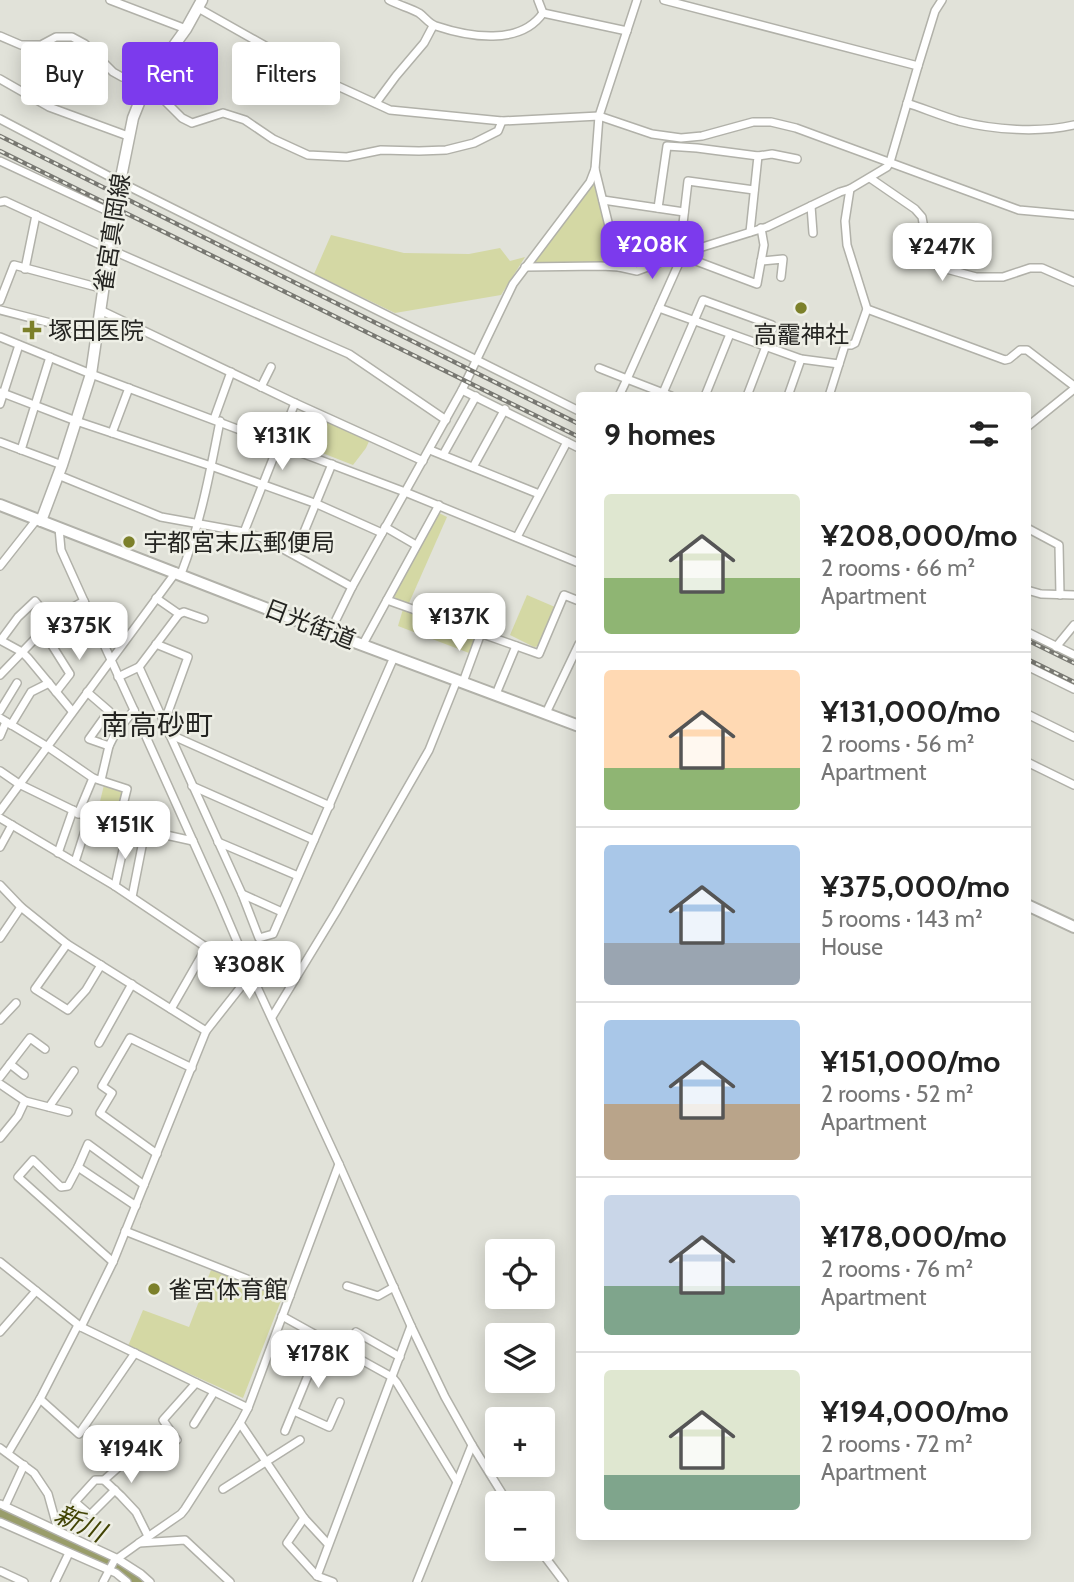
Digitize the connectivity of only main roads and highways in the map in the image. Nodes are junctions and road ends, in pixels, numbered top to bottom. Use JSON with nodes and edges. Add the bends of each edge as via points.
{"nodes":[{"id":1,"x":200,"y":4,"type":"edge"},
{"id":2,"x":0,"y":505,"type":"edge"},
{"id":3,"x":39,"y":520,"type":"junction"},
{"id":4,"x":576,"y":725,"type":"edge"},
{"id":5,"x":1031,"y":907,"type":"edge"},
{"id":6,"x":1074,"y":927,"type":"edge"}],
"edges":[{"from":1,"to":3,"type":"main road","name":"雀宮真岡線","via":[[136,108],[114,214],[91,374]]},
{"from":2,"to":3,"type":"highway","name":"日光街道"},
{"from":3,"to":4,"type":"highway","name":"日光街道"},
{"from":5,"to":6,"type":"highway"}]}
